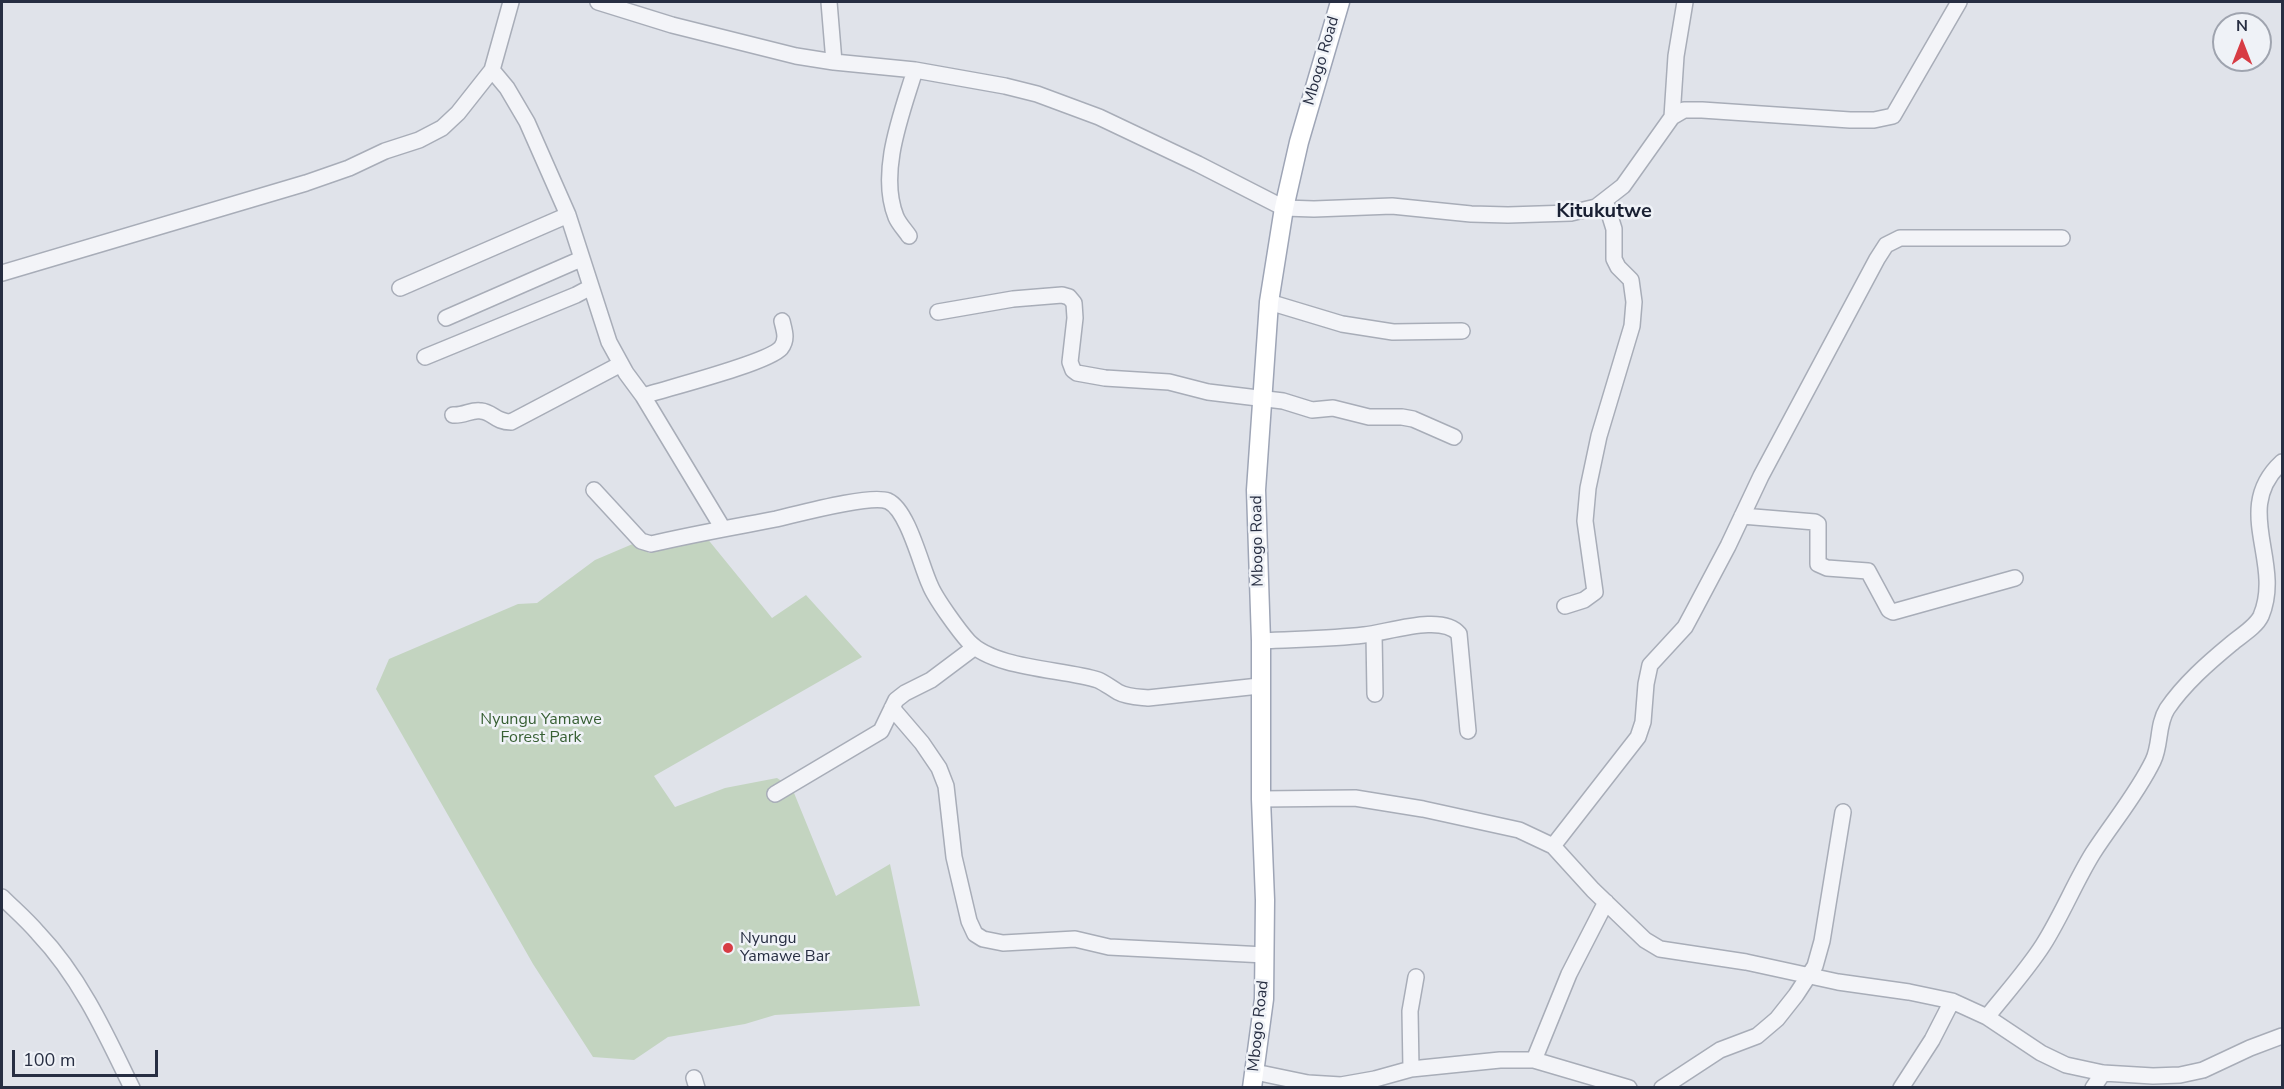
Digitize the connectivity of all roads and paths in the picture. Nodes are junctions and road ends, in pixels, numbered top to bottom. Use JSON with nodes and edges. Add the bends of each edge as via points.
{"nodes":[{"id":1,"x":511,"y":2,"type":"edge"},
{"id":2,"x":598,"y":2,"type":"edge"},
{"id":3,"x":829,"y":2,"type":"edge"},
{"id":4,"x":1340,"y":2,"type":"edge"},
{"id":5,"x":1684,"y":2,"type":"edge"},
{"id":6,"x":1959,"y":2,"type":"edge"},
{"id":7,"x":834,"y":62,"type":"junction"},
{"id":8,"x":492,"y":70,"type":"junction"},
{"id":9,"x":915,"y":70,"type":"junction"},
{"id":10,"x":1672,"y":117,"type":"junction"},
{"id":11,"x":1605,"y":200,"type":"junction"},
{"id":12,"x":1284,"y":208,"type":"junction"},
{"id":13,"x":568,"y":215,"type":"junction"},
{"id":14,"x":909,"y":236,"type":"dead end"},
{"id":15,"x":2062,"y":238,"type":"dead end"},
{"id":16,"x":581,"y":259,"type":"junction"},
{"id":17,"x":2,"y":273,"type":"edge"},
{"id":18,"x":591,"y":287,"type":"junction"},
{"id":19,"x":400,"y":288,"type":"dead end"},
{"id":20,"x":1269,"y":302,"type":"junction"},
{"id":21,"x":938,"y":312,"type":"dead end"},
{"id":22,"x":446,"y":318,"type":"dead end"},
{"id":23,"x":782,"y":321,"type":"dead end"},
{"id":24,"x":1462,"y":331,"type":"dead end"},
{"id":25,"x":425,"y":357,"type":"dead end"},
{"id":26,"x":621,"y":364,"type":"junction"},
{"id":27,"x":643,"y":396,"type":"junction"},
{"id":28,"x":1262,"y":399,"type":"junction"},
{"id":29,"x":453,"y":415,"type":"dead end"},
{"id":30,"x":1454,"y":437,"type":"dead end"},
{"id":31,"x":2283,"y":462,"type":"edge"},
{"id":32,"x":594,"y":490,"type":"dead end"},
{"id":33,"x":1742,"y":516,"type":"junction"},
{"id":34,"x":722,"y":527,"type":"junction"},
{"id":35,"x":2015,"y":578,"type":"dead end"},
{"id":36,"x":2276,"y":586,"type":"edge"},
{"id":37,"x":1565,"y":606,"type":"dead end"},
{"id":38,"x":1374,"y":634,"type":"junction"},
{"id":39,"x":1261,"y":641,"type":"junction"},
{"id":40,"x":975,"y":646,"type":"junction"},
{"id":41,"x":1259,"y":686,"type":"junction"},
{"id":42,"x":1375,"y":694,"type":"dead end"},
{"id":43,"x":892,"y":708,"type":"junction"},
{"id":44,"x":1468,"y":731,"type":"dead end"},
{"id":45,"x":775,"y":794,"type":"dead end"},
{"id":46,"x":1261,"y":799,"type":"junction"},
{"id":47,"x":1843,"y":812,"type":"dead end"},
{"id":48,"x":1553,"y":846,"type":"junction"},
{"id":49,"x":2,"y":897,"type":"edge"},
{"id":50,"x":1606,"y":902,"type":"junction"},
{"id":51,"x":1265,"y":955,"type":"junction"},
{"id":52,"x":1809,"y":975,"type":"junction"},
{"id":53,"x":1416,"y":977,"type":"dead end"},
{"id":54,"x":1952,"y":1001,"type":"junction"},
{"id":55,"x":1987,"y":1017,"type":"junction"},
{"id":56,"x":2283,"y":1036,"type":"edge"},
{"id":57,"x":1534,"y":1060,"type":"junction"},
{"id":58,"x":1411,"y":1069,"type":"junction"},
{"id":59,"x":2103,"y":1073,"type":"junction"},
{"id":60,"x":1254,"y":1080,"type":"edge"},
{"id":61,"x":2179,"y":1081,"type":"edge"},
{"id":62,"x":1311,"y":1085,"type":"edge"},
{"id":63,"x":132,"y":1088,"type":"edge"},
{"id":64,"x":1629,"y":1088,"type":"edge"},
{"id":65,"x":1662,"y":1088,"type":"edge"},
{"id":66,"x":1901,"y":1088,"type":"edge"},
{"id":67,"x":2093,"y":1088,"type":"edge"}],
"edges":[{"from":1,"to":8,"type":"street"},
{"from":2,"to":7,"type":"street","via":[[796,56]]},
{"from":3,"to":7,"type":"street"},
{"from":4,"to":12,"type":"main road","name":"Mbogo Road"},
{"from":5,"to":10,"type":"street"},
{"from":6,"to":10,"type":"street","via":[[1893,116],[1850,120],[1702,110],[1684,111]]},
{"from":7,"to":9,"type":"street"},
{"from":8,"to":13,"type":"street","via":[[527,122]]},
{"from":8,"to":17,"type":"street","via":[[458,113],[442,128],[419,140],[306,183]]},
{"from":9,"to":12,"type":"street","via":[[1005,86],[1065,103]]},
{"from":9,"to":14,"type":"street","via":[[890,156],[896,218]]},
{"from":10,"to":11,"type":"street","via":[[1623,186]]},
{"from":11,"to":12,"type":"street","via":[[1596,207],[1571,213],[1508,215],[1392,206]]},
{"from":11,"to":37,"type":"street","via":[[1614,229],[1614,259],[1631,280],[1633,289],[1632,326],[1599,436],[1588,488],[1586,531],[1595,592]]},
{"from":12,"to":20,"type":"main road","name":"Mbogo Road"},
{"from":13,"to":16,"type":"street"},
{"from":13,"to":19,"type":"street"},
{"from":15,"to":33,"type":"street","via":[[1900,238],[1887,244]]},
{"from":16,"to":18,"type":"street"},
{"from":16,"to":22,"type":"street"},
{"from":18,"to":25,"type":"street"},
{"from":18,"to":26,"type":"street","via":[[609,342]]},
{"from":20,"to":24,"type":"street","via":[[1342,324],[1429,333]]},
{"from":20,"to":28,"type":"main road","name":"Mbogo Road"},
{"from":21,"to":28,"type":"street","via":[[1062,294],[1074,303],[1076,318],[1070,362],[1077,373],[1161,381]]},
{"from":23,"to":27,"type":"street","via":[[786,336],[780,349],[772,354]]},
{"from":26,"to":27,"type":"street"},
{"from":26,"to":29,"type":"street","via":[[511,422],[500,422],[476,410],[464,416]]},
{"from":27,"to":34,"type":"street"},
{"from":28,"to":30,"type":"street","via":[[1312,410],[1333,408],[1369,417],[1413,419]]},
{"from":28,"to":39,"type":"main road","name":"Mbogo Road","via":[[1256,490]]},
{"from":31,"to":36,"type":"street","via":[[2262,489],[2259,504],[2269,570]]},
{"from":32,"to":34,"type":"street","via":[[645,543]]},
{"from":33,"to":35,"type":"street","via":[[1815,522],[1818,564],[1868,572],[1893,612]]},
{"from":33,"to":48,"type":"street","via":[[1685,627],[1650,665],[1638,737]]},
{"from":34,"to":40,"type":"street","via":[[865,501],[887,501],[906,525],[930,587]]},
{"from":36,"to":55,"type":"street","via":[[2259,620],[2184,688],[2167,710],[2154,759],[2145,775],[2092,854],[2043,945]]},
{"from":38,"to":39,"type":"street"},
{"from":38,"to":42,"type":"street"},
{"from":38,"to":44,"type":"street","via":[[1410,626],[1442,626],[1457,631]]},
{"from":39,"to":41,"type":"main road","name":"Mbogo Road"},
{"from":40,"to":41,"type":"street","via":[[1023,665],[1099,681],[1134,697]]},
{"from":40,"to":43,"type":"street","via":[[931,680],[904,693]]},
{"from":41,"to":46,"type":"main road","name":"Mbogo Road"},
{"from":43,"to":45,"type":"street","via":[[881,731]]},
{"from":43,"to":51,"type":"street","via":[[922,742],[946,786],[954,857],[975,934],[1003,943],[1076,939],[1109,947]]},
{"from":46,"to":48,"type":"street","via":[[1355,798],[1415,807],[1503,825]]},
{"from":46,"to":51,"type":"main road","name":"Mbogo Road"},
{"from":47,"to":52,"type":"street","via":[[1821,941]]},
{"from":48,"to":50,"type":"street"},
{"from":49,"to":63,"type":"street","via":[[39,933],[71,974]]},
{"from":50,"to":52,"type":"street","via":[[1660,950]]},
{"from":50,"to":57,"type":"street","via":[[1569,974]]},
{"from":51,"to":60,"type":"main road","name":"Mbogo Road"},
{"from":52,"to":54,"type":"street"},
{"from":52,"to":65,"type":"street","via":[[1771,1025],[1756,1036],[1720,1050]]},
{"from":53,"to":58,"type":"street","via":[[1410,1011]]},
{"from":54,"to":55,"type":"street"},
{"from":54,"to":66,"type":"street"},
{"from":55,"to":59,"type":"street","via":[[2051,1058]]},
{"from":56,"to":61,"type":"street"},
{"from":57,"to":58,"type":"street"},
{"from":57,"to":64,"type":"street"},
{"from":58,"to":62,"type":"street","via":[[1341,1085]]},
{"from":59,"to":61,"type":"street"},
{"from":59,"to":67,"type":"street"},
{"from":60,"to":62,"type":"street"}]}
